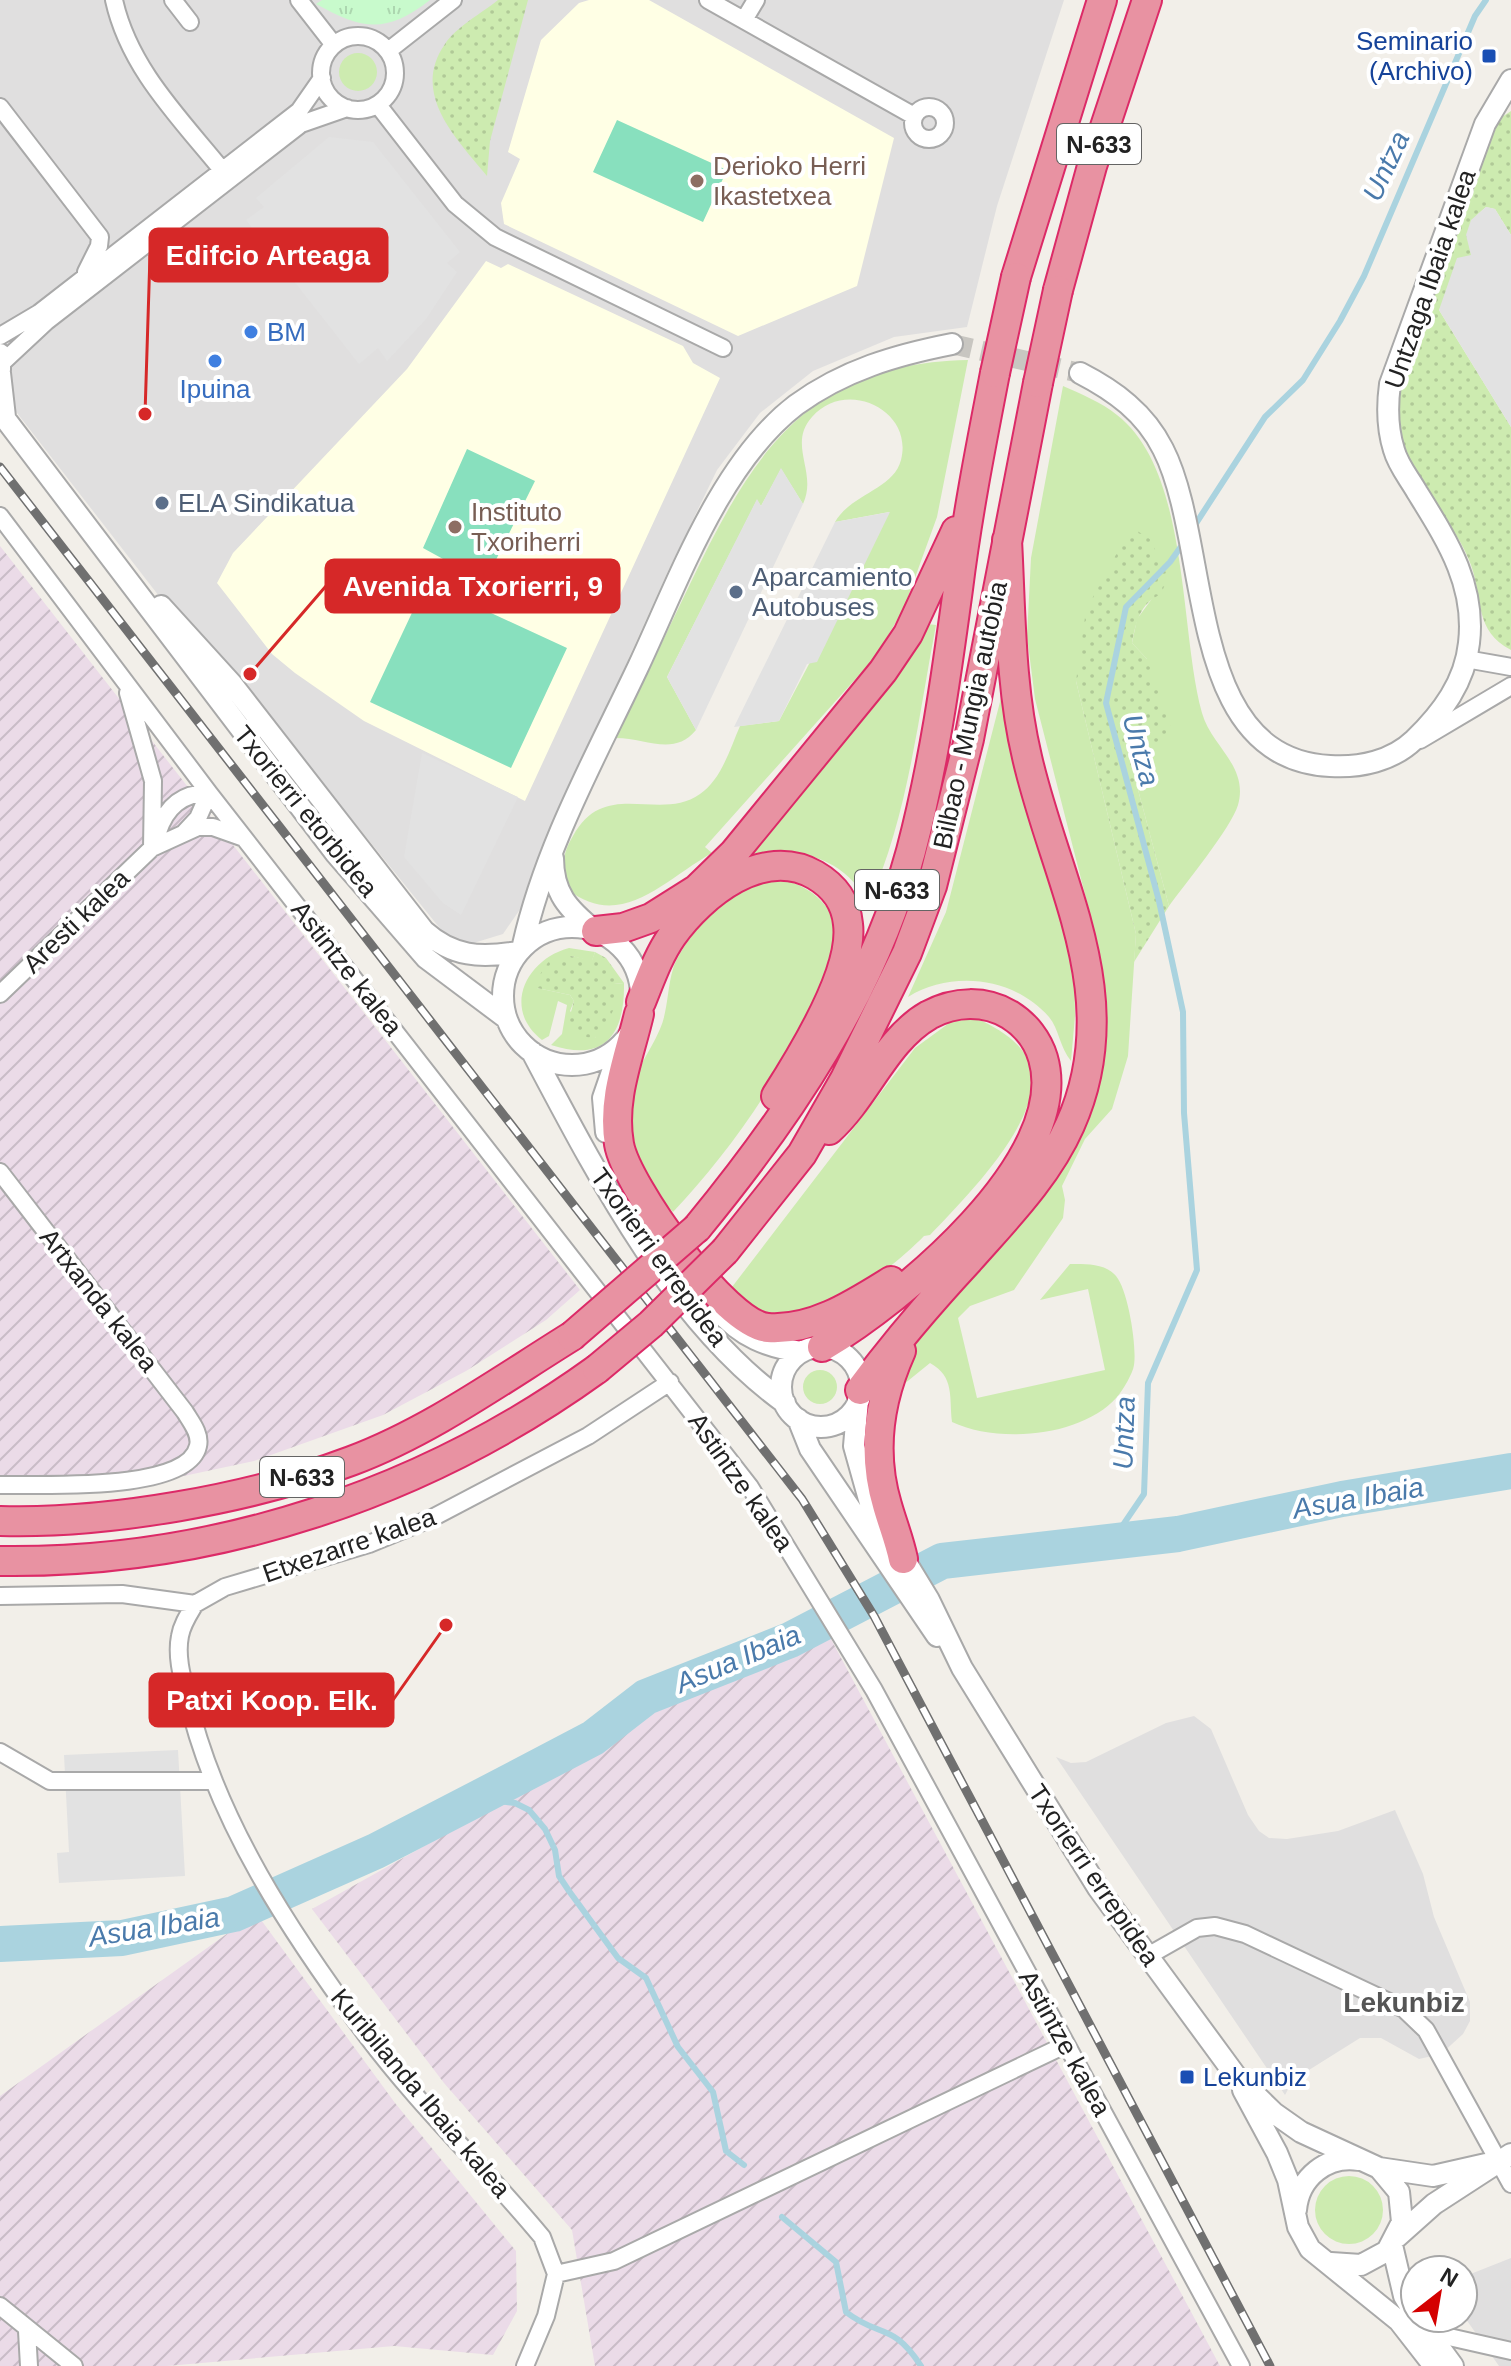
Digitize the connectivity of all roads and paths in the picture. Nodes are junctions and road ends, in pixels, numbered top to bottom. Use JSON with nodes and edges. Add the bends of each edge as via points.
{"nodes":[{"id":1,"x":114,"y":0,"type":"edge"},
{"id":2,"x":173,"y":0,"type":"edge"},
{"id":3,"x":299,"y":0,"type":"edge"},
{"id":4,"x":453,"y":0,"type":"edge"},
{"id":5,"x":708,"y":0,"type":"edge"},
{"id":6,"x":756,"y":0,"type":"edge"},
{"id":7,"x":1102,"y":0,"type":"edge"},
{"id":8,"x":1147,"y":0,"type":"edge"},
{"id":9,"x":744,"y":20,"type":"junction"},
{"id":10,"x":190,"y":22,"type":"dead end"},
{"id":11,"x":334,"y":45,"type":"junction"},
{"id":12,"x":388,"y":51,"type":"junction"},
{"id":13,"x":322,"y":78,"type":"junction"},
{"id":14,"x":1511,"y":80,"type":"edge"},
{"id":15,"x":378,"y":105,"type":"junction"},
{"id":16,"x":0,"y":107,"type":"edge"},
{"id":17,"x":347,"y":108,"type":"junction"},
{"id":18,"x":914,"y":116,"type":"dead end"},
{"id":19,"x":222,"y":170,"type":"junction"},
{"id":20,"x":82,"y":279,"type":"junction"},
{"id":21,"x":0,"y":336,"type":"edge"},
{"id":22,"x":952,"y":344,"type":"tunnel mouth"},
{"id":23,"x":723,"y":348,"type":"dead end"},
{"id":24,"x":0,"y":365,"type":"edge"},
{"id":25,"x":1080,"y":373,"type":"tunnel mouth"},
{"id":26,"x":2,"y":415,"type":"edge"},
{"id":27,"x":971,"y":502,"type":"junction"},
{"id":28,"x":0,"y":516,"type":"edge"},
{"id":29,"x":1007,"y":540,"type":"junction"},
{"id":30,"x":131,"y":580,"type":"junction"},
{"id":31,"x":1466,"y":659,"type":"junction"},
{"id":32,"x":1511,"y":667,"type":"edge"},
{"id":33,"x":122,"y":677,"type":"junction"},
{"id":34,"x":1511,"y":686,"type":"edge"},
{"id":35,"x":1405,"y":749,"type":"junction"},
{"id":36,"x":209,"y":793,"type":"junction"},
{"id":37,"x":184,"y":833,"type":"junction"},
{"id":38,"x":244,"y":838,"type":"junction"},
{"id":39,"x":553,"y":846,"type":"junction"},
{"id":40,"x":152,"y":848,"type":"junction"},
{"id":41,"x":596,"y":931,"type":"junction"},
{"id":42,"x":521,"y":949,"type":"junction"},
{"id":43,"x":0,"y":994,"type":"edge"},
{"id":44,"x":640,"y":1008,"type":"junction"},
{"id":45,"x":506,"y":1018,"type":"junction"},
{"id":46,"x":623,"y":1043,"type":"junction"},
{"id":47,"x":532,"y":1052,"type":"junction"},
{"id":48,"x":802,"y":1154,"type":"junction"},
{"id":49,"x":0,"y":1172,"type":"edge"},
{"id":50,"x":690,"y":1222,"type":"junction"},
{"id":51,"x":932,"y":1264,"type":"junction"},
{"id":52,"x":916,"y":1318,"type":"junction"},
{"id":53,"x":811,"y":1349,"type":"junction"},
{"id":54,"x":670,"y":1382,"type":"junction"},
{"id":55,"x":859,"y":1395,"type":"junction"},
{"id":56,"x":792,"y":1411,"type":"junction"},
{"id":57,"x":0,"y":1485,"type":"edge"},
{"id":58,"x":0,"y":1521,"type":"edge"},
{"id":59,"x":0,"y":1561,"type":"edge"},
{"id":60,"x":899,"y":1562,"type":"junction"},
{"id":61,"x":0,"y":1596,"type":"edge"},
{"id":62,"x":195,"y":1604,"type":"junction"},
{"id":63,"x":0,"y":1752,"type":"edge"},
{"id":64,"x":214,"y":1781,"type":"junction"},
{"id":65,"x":1146,"y":1957,"type":"junction"},
{"id":66,"x":1065,"y":2045,"type":"junction"},
{"id":67,"x":1236,"y":2076,"type":"junction"},
{"id":68,"x":1504,"y":2158,"type":"edge"},
{"id":69,"x":1373,"y":2165,"type":"junction"},
{"id":70,"x":1511,"y":2184,"type":"edge"},
{"id":71,"x":1296,"y":2214,"type":"junction"},
{"id":72,"x":1394,"y":2241,"type":"junction"},
{"id":73,"x":1331,"y":2263,"type":"junction"},
{"id":74,"x":1399,"y":2268,"type":"edge"},
{"id":75,"x":556,"y":2274,"type":"junction"},
{"id":76,"x":0,"y":2306,"type":"edge"},
{"id":77,"x":27,"y":2331,"type":"junction"},
{"id":78,"x":1430,"y":2334,"type":"edge"},
{"id":79,"x":1459,"y":2334,"type":"edge"},
{"id":80,"x":1511,"y":2351,"type":"edge"},
{"id":81,"x":29,"y":2366,"type":"edge"},
{"id":82,"x":74,"y":2366,"type":"edge"},
{"id":83,"x":525,"y":2366,"type":"edge"},
{"id":84,"x":1241,"y":2366,"type":"edge"},
{"id":85,"x":1434,"y":2366,"type":"edge"},
{"id":86,"x":1453,"y":2366,"type":"edge"}],
"edges":[{"from":1,"to":19,"type":"street","via":[[136,62]]},
{"from":2,"to":10,"type":"street"},
{"from":3,"to":11,"type":"street"},
{"from":4,"to":12,"type":"street"},
{"from":5,"to":9,"type":"street"},
{"from":6,"to":9,"type":"street"},
{"from":7,"to":27,"type":"highway","name":"Bilbao - Mungia autobia","number":"N-633","bridge":true,"via":[[1016,277]]},
{"from":8,"to":29,"type":"highway","name":"Bilbao - Mungia autobia","number":"N-633","bridge":true,"via":[[1058,290]]},
{"from":9,"to":18,"type":"street"},
{"from":11,"to":12,"type":"street","via":[[356,35],[380,42]]},
{"from":11,"to":13,"type":"street","via":[[322,66]]},
{"from":12,"to":15,"type":"street","via":[[396,74]]},
{"from":13,"to":17,"type":"street","via":[[330,97]]},
{"from":13,"to":19,"type":"street","via":[[299,111]]},
{"from":14,"to":31,"type":"street","name":"Untzaga Ibaia kalea","via":[[1485,124],[1393,373],[1388,403],[1397,458],[1461,570],[1470,621]]},
{"from":15,"to":17,"type":"street"},
{"from":15,"to":23,"type":"street","via":[[455,204],[495,237]]},
{"from":16,"to":20,"type":"street","via":[[100,237]]},
{"from":17,"to":24,"type":"street","via":[[301,124],[47,321]]},
{"from":19,"to":20,"type":"street"},
{"from":20,"to":21,"type":"street"},
{"from":22,"to":39,"type":"street","via":[[892,356],[827,385],[795,406],[745,459],[699,539]]},
{"from":24,"to":26,"type":"street","name":"Txorierri etorbidea"},
{"from":25,"to":35,"type":"street","via":[[1112,389],[1141,415],[1163,449],[1180,493],[1226,691],[1262,744],[1294,760],[1350,767]]},
{"from":26,"to":30,"type":"street","name":"Txorierri etorbidea"},
{"from":27,"to":41,"type":"highway","via":[[900,646],[734,853],[697,889],[651,918]]},
{"from":27,"to":50,"type":"highway","name":"Bilbao - Mungia autobia","number":"N-633","via":[[941,726],[910,854],[888,914],[827,1049],[759,1152]]},
{"from":28,"to":33,"type":"street","name":"Astintze kalea"},
{"from":29,"to":48,"type":"highway","name":"Bilbao - Mungia autobia","number":"N-633","via":[[969,739],[932,886],[876,1020]]},
{"from":29,"to":52,"type":"highway","via":[[1015,691],[1027,758],[1082,941],[1092,1013],[1090,1052],[1071,1125],[1049,1165]]},
{"from":30,"to":42,"type":"street","name":"Txorierri etorbidea","via":[[231,683],[406,912],[436,942],[464,955]]},
{"from":30,"to":45,"type":"street","name":"Txorierri etorbidea","via":[[144,606],[336,854],[426,958]]},
{"from":31,"to":32,"type":"street"},
{"from":31,"to":35,"type":"street","name":"Untzaga Ibaia kalea","via":[[1436,720]]},
{"from":33,"to":36,"type":"street","name":"Astintze kalea"},
{"from":33,"to":40,"type":"street","name":"Astintze kalea","via":[[153,781]]},
{"from":34,"to":35,"type":"street"},
{"from":36,"to":37,"type":"street"},
{"from":36,"to":38,"type":"street","name":"Astintze kalea"},
{"from":36,"to":40,"type":"street","name":"Aresti kalea","via":[[193,793],[167,811]]},
{"from":37,"to":38,"type":"street","name":"Aresti kalea","via":[[213,827]]},
{"from":37,"to":40,"type":"street","name":"Aresti kalea"},
{"from":38,"to":54,"type":"street","name":"Astintze kalea"},
{"from":39,"to":41,"type":"street","via":[[553,875],[561,900]]},
{"from":39,"to":42,"type":"street"},
{"from":40,"to":43,"type":"street","name":"Aresti kalea"},
{"from":41,"to":42,"type":"street","via":[[548,931]]},
{"from":41,"to":44,"type":"street","via":[[627,954],[639,978]]},
{"from":42,"to":45,"type":"street","via":[[504,983]]},
{"from":44,"to":46,"type":"street"},
{"from":44,"to":50,"type":"highway","via":[[672,936],[749,870],[767,865],[808,871],[825,881],[844,907],[848,943],[817,1022],[790,1074]]},
{"from":44,"to":51,"type":"highway","via":[[618,1089],[619,1146],[628,1174],[656,1218],[724,1303],[765,1328],[815,1321]]},
{"from":45,"to":47,"type":"street"},
{"from":46,"to":47,"type":"street","via":[[586,1064],[558,1064]]},
{"from":46,"to":53,"type":"street","name":"Txorierri errepidea","via":[[603,1098],[604,1120],[614,1162],[641,1208],[740,1331],[759,1344]]},
{"from":47,"to":56,"type":"street","name":"Txorierri errepidea","via":[[610,1199],[696,1316]]},
{"from":48,"to":51,"type":"highway","via":[[844,1117],[888,1056],[930,1015],[964,1003],[987,1005],[1027,1029],[1047,1072],[1043,1116],[1022,1161]]},
{"from":48,"to":59,"type":"highway","name":"Bilbao - Mungia autobia","number":"N-633","bridge":true,"via":[[725,1251],[651,1324],[542,1408],[497,1433],[385,1488],[215,1542],[98,1558]]},
{"from":49,"to":57,"type":"street","name":"Artxanda kalea","via":[[196,1429],[198,1446],[177,1469],[145,1479]]},
{"from":50,"to":58,"type":"highway","number":"N-633","bridge":true,"via":[[648,1272],[572,1336],[452,1410],[352,1461],[252,1493],[97,1516]]},
{"from":51,"to":53,"type":"highway","via":[[876,1313]]},
{"from":52,"to":55,"type":"highway"},
{"from":52,"to":60,"type":"highway","via":[[888,1380],[879,1428],[879,1470]]},
{"from":53,"to":55,"type":"street","via":[[842,1353],[850,1360],[860,1379]]},
{"from":53,"to":56,"type":"street","via":[[791,1359],[781,1380]]},
{"from":54,"to":62,"type":"street","name":"Etxezarre kalea","via":[[588,1436],[432,1518],[369,1544],[225,1587]]},
{"from":54,"to":66,"type":"street","name":"Astintze kalea","via":[[750,1487],[819,1597]]},
{"from":55,"to":56,"type":"street","via":[[846,1417],[828,1426]]},
{"from":55,"to":60,"type":"street","name":"Txorierri errepidea","via":[[854,1446],[858,1469]]},
{"from":56,"to":60,"type":"street","name":"Txorierri errepidea","via":[[810,1449]]},
{"from":60,"to":65,"type":"street","name":"Txorierri errepidea","via":[[1098,1888]]},
{"from":61,"to":62,"type":"street","via":[[122,1594]]},
{"from":62,"to":64,"type":"street","name":"Kuribilanda Ibaia kalea","via":[[179,1637],[179,1659],[193,1723]]},
{"from":63,"to":64,"type":"street","via":[[50,1781]]},
{"from":64,"to":75,"type":"street","name":"Kuribilanda Ibaia kalea","via":[[283,1913],[369,2039],[542,2237]]},
{"from":65,"to":67,"type":"street","name":"Txorierri errepidea"},
{"from":65,"to":68,"type":"street","via":[[1197,1928],[1215,1926],[1245,1934],[1404,2009],[1426,2030]]},
{"from":66,"to":75,"type":"street","via":[[614,2261]]},
{"from":66,"to":84,"type":"street","name":"Astintze kalea"},
{"from":67,"to":69,"type":"street","name":"Txorierri errepidea","via":[[1301,2132]]},
{"from":67,"to":71,"type":"street","name":"Txorierri errepidea","via":[[1277,2153]]},
{"from":68,"to":69,"type":"street","via":[[1433,2176]]},
{"from":68,"to":70,"type":"street"},
{"from":68,"to":72,"type":"street","via":[[1434,2204]]},
{"from":69,"to":71,"type":"street","via":[[1341,2160],[1318,2169],[1301,2189]]},
{"from":69,"to":72,"type":"street","via":[[1391,2178],[1403,2207]]},
{"from":71,"to":73,"type":"street","name":"Txorierri errepidea","via":[[1310,2249]]},
{"from":72,"to":73,"type":"street","via":[[1375,2260],[1361,2265]]},
{"from":72,"to":74,"type":"street"},
{"from":73,"to":85,"type":"street","name":"Txorierri errepidea","via":[[1399,2321]]},
{"from":75,"to":83,"type":"street"},
{"from":76,"to":77,"type":"street"},
{"from":77,"to":81,"type":"street"},
{"from":77,"to":82,"type":"street"},
{"from":78,"to":86,"type":"street"},
{"from":79,"to":80,"type":"street"}]}
